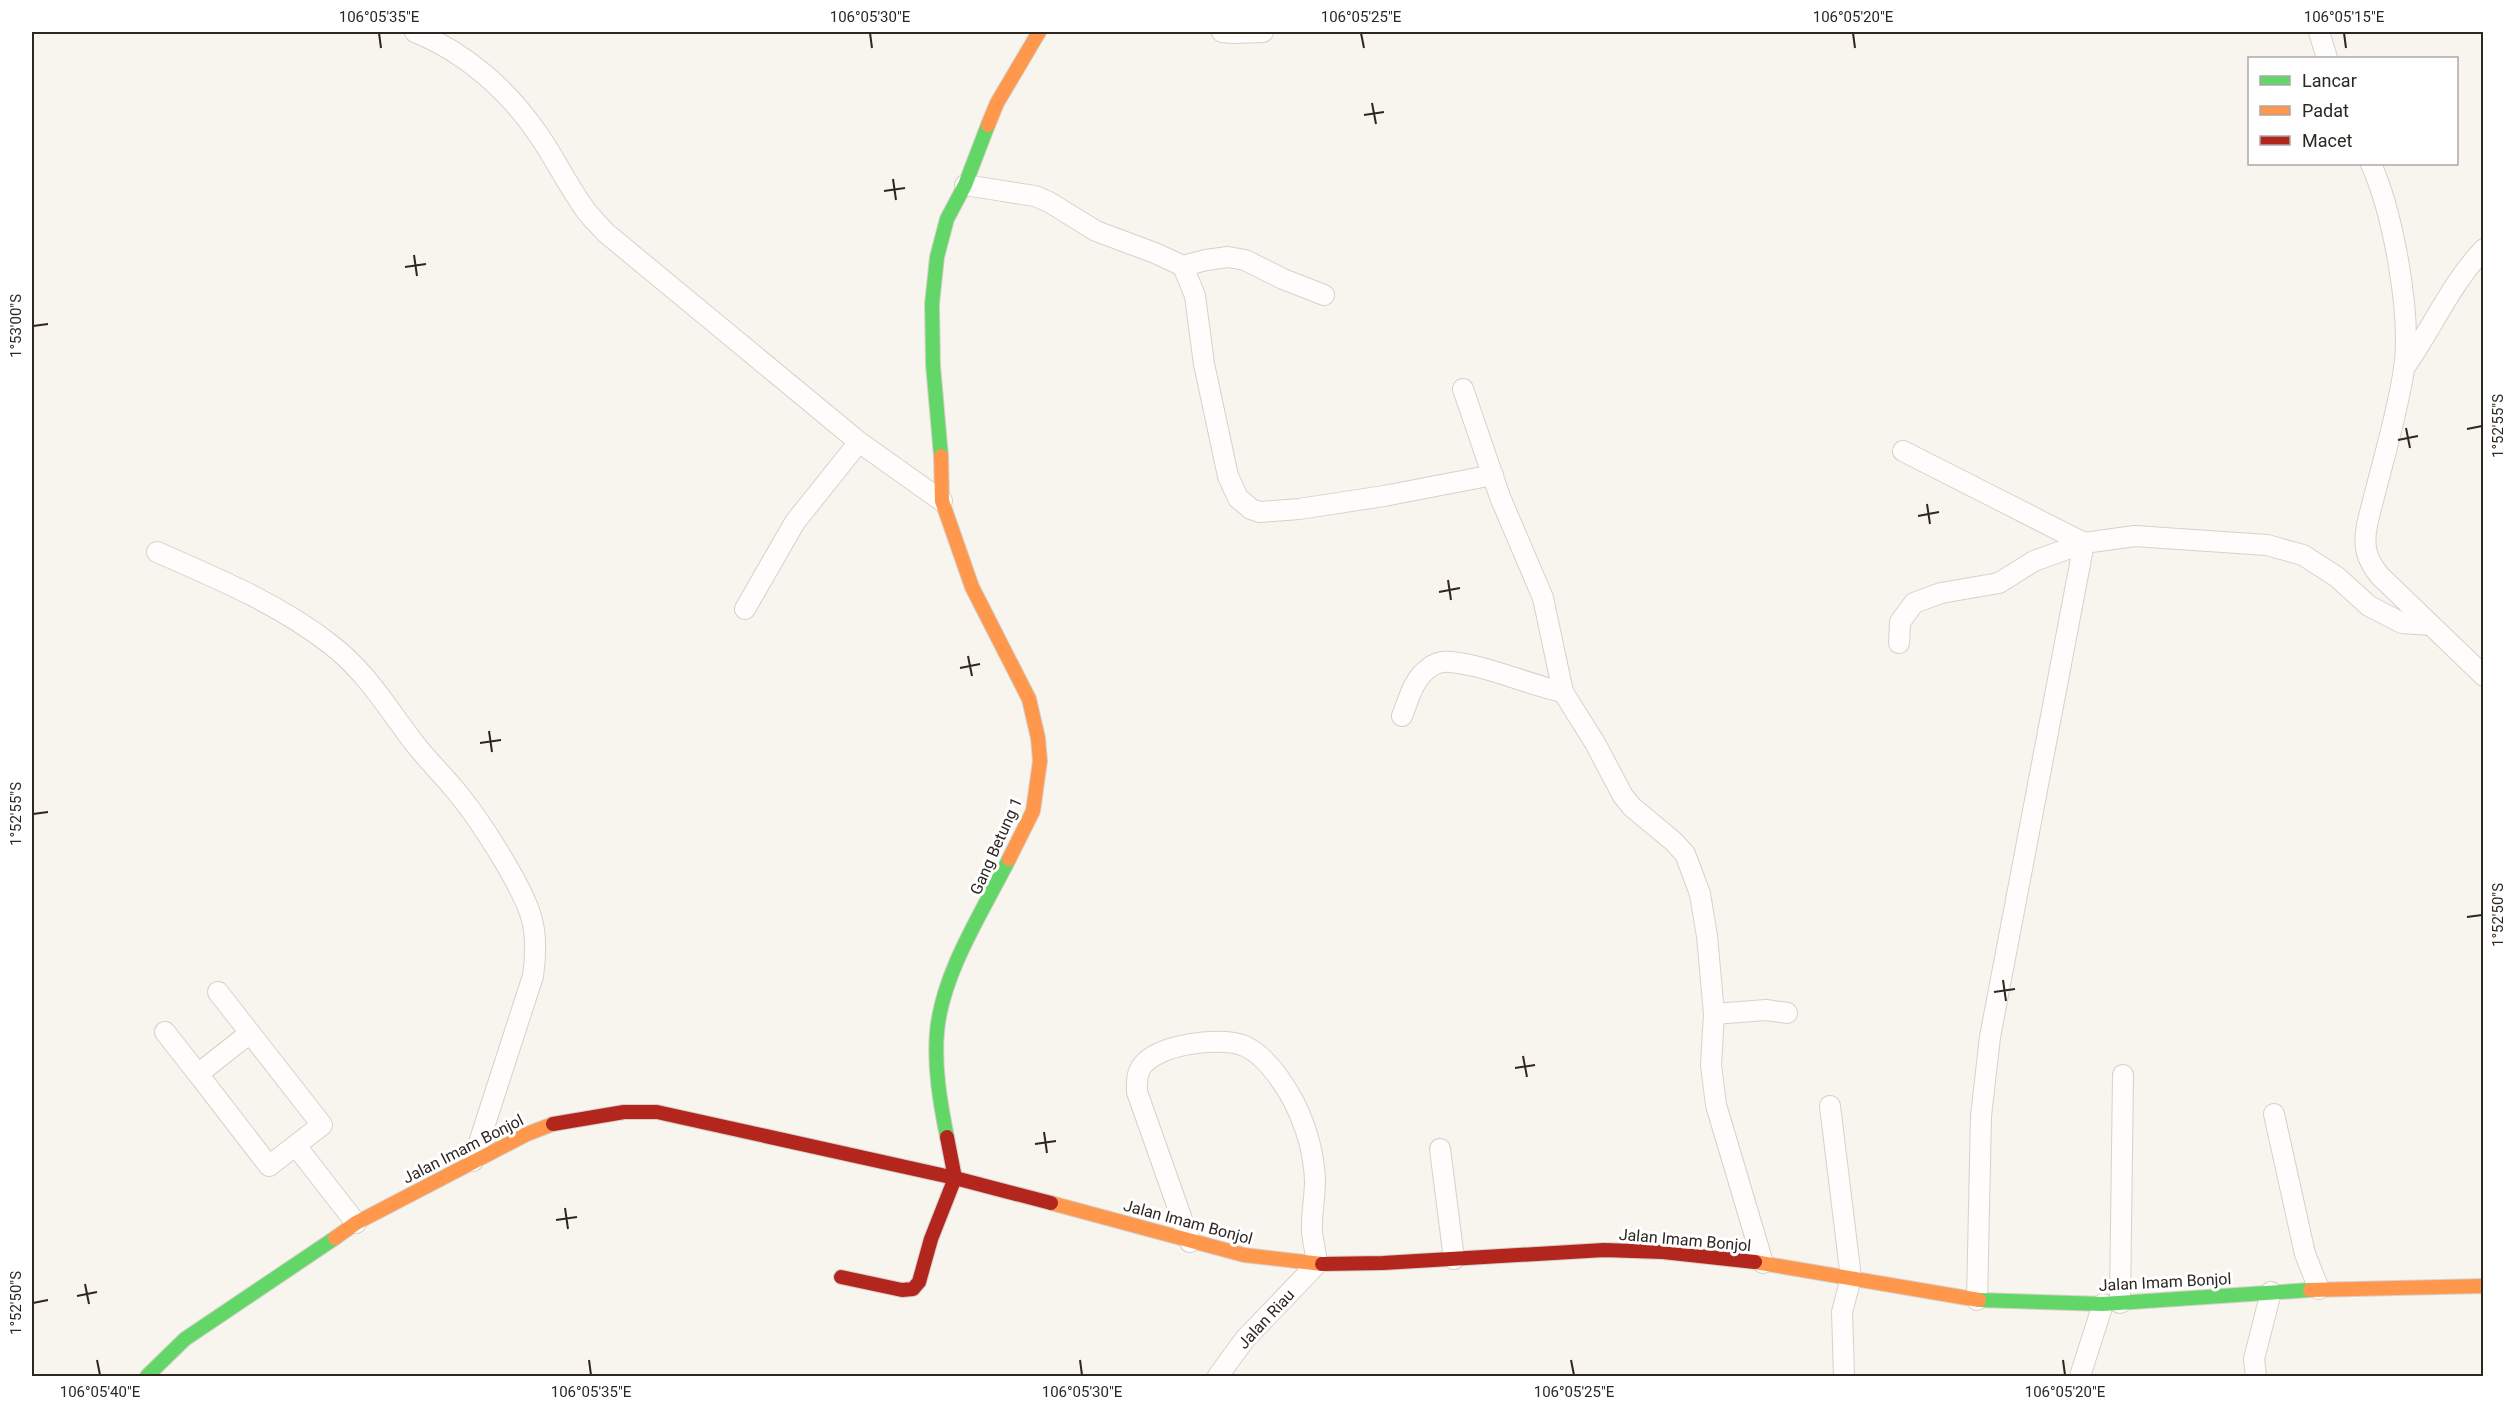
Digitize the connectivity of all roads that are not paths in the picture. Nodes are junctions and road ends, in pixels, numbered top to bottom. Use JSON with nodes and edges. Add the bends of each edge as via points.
{"nodes":[{"id":1,"x":415,"y":32,"type":"edge"},
{"id":2,"x":1039,"y":32,"type":"edge"},
{"id":3,"x":1222,"y":32,"type":"edge"},
{"id":4,"x":1263,"y":32,"type":"edge"},
{"id":5,"x":2319,"y":32,"type":"edge"},
{"id":6,"x":2327,"y":57,"type":"edge"},
{"id":7,"x":2371,"y":165,"type":"edge"},
{"id":8,"x":965,"y":184,"type":"junction"},
{"id":9,"x":2484,"y":249,"type":"edge"},
{"id":10,"x":1183,"y":266,"type":"junction"},
{"id":11,"x":1324,"y":295,"type":"dead end"},
{"id":12,"x":2404,"y":368,"type":"junction"},
{"id":13,"x":1464,"y":389,"type":"dead end"},
{"id":14,"x":859,"y":442,"type":"junction"},
{"id":15,"x":1903,"y":451,"type":"dead end"},
{"id":16,"x":1493,"y":475,"type":"junction"},
{"id":17,"x":942,"y":501,"type":"junction"},
{"id":18,"x":2084,"y":543,"type":"junction"},
{"id":19,"x":157,"y":552,"type":"dead end"},
{"id":20,"x":745,"y":609,"type":"dead end"},
{"id":21,"x":2431,"y":625,"type":"junction"},
{"id":22,"x":1899,"y":643,"type":"dead end"},
{"id":23,"x":2484,"y":676,"type":"edge"},
{"id":24,"x":1563,"y":692,"type":"junction"},
{"id":25,"x":1402,"y":716,"type":"dead end"},
{"id":26,"x":218,"y":992,"type":"dead end"},
{"id":27,"x":1787,"y":1013,"type":"dead end"},
{"id":28,"x":1713,"y":1014,"type":"junction"},
{"id":29,"x":165,"y":1032,"type":"dead end"},
{"id":30,"x":250,"y":1033,"type":"junction"},
{"id":31,"x":198,"y":1074,"type":"junction"},
{"id":32,"x":2123,"y":1075,"type":"dead end"},
{"id":33,"x":1830,"y":1106,"type":"dead end"},
{"id":34,"x":2274,"y":1114,"type":"dead end"},
{"id":35,"x":296,"y":1146,"type":"junction"},
{"id":36,"x":1440,"y":1149,"type":"dead end"},
{"id":37,"x":473,"y":1161,"type":"junction"},
{"id":38,"x":955,"y":1178,"type":"junction"},
{"id":39,"x":356,"y":1223,"type":"junction"},
{"id":40,"x":1190,"y":1242,"type":"junction"},
{"id":41,"x":1454,"y":1259,"type":"junction"},
{"id":42,"x":1762,"y":1263,"type":"junction"},
{"id":43,"x":1317,"y":1264,"type":"junction"},
{"id":44,"x":841,"y":1277,"type":"dead end"},
{"id":45,"x":1851,"y":1278,"type":"junction"},
{"id":46,"x":2484,"y":1286,"type":"edge"},
{"id":47,"x":2319,"y":1289,"type":"junction"},
{"id":48,"x":2271,"y":1292,"type":"junction"},
{"id":49,"x":1977,"y":1300,"type":"junction"},
{"id":50,"x":2111,"y":1303,"type":"junction"},
{"id":51,"x":1220,"y":1375,"type":"edge"},
{"id":52,"x":147,"y":1377,"type":"edge"},
{"id":53,"x":1844,"y":1377,"type":"edge"},
{"id":54,"x":2080,"y":1377,"type":"edge"},
{"id":55,"x":2256,"y":1377,"type":"edge"}],
"edges":[{"from":1,"to":14,"type":"street","via":[[435,40],[513,100],[583,208],[606,233]]},
{"from":2,"to":8,"type":"main road","name":"Gang Betung 1","via":[[997,103]]},
{"from":3,"to":4,"type":"street"},
{"from":5,"to":6,"type":"street"},
{"from":7,"to":12,"type":"street","via":[[2399,264]]},
{"from":8,"to":10,"type":"street","via":[[1035,196],[1096,231]]},
{"from":8,"to":17,"type":"main road","name":"Gang Betung 1","via":[[947,219],[937,257],[932,304]]},
{"from":9,"to":12,"type":"street","via":[[2458,281]]},
{"from":10,"to":11,"type":"street","via":[[1228,257],[1245,260]]},
{"from":10,"to":16,"type":"street","via":[[1195,296],[1204,364],[1228,476],[1239,498],[1251,509],[1260,512],[1299,508]]},
{"from":12,"to":21,"type":"street","via":[[2367,525],[2365,551],[2380,576]]},
{"from":13,"to":16,"type":"street"},
{"from":14,"to":17,"type":"street"},
{"from":14,"to":20,"type":"street","via":[[795,522]]},
{"from":15,"to":18,"type":"street"},
{"from":16,"to":24,"type":"street","via":[[1543,598]]},
{"from":17,"to":38,"type":"main road","name":"Gang Betung 1","via":[[972,587],[1029,699],[1040,761],[1033,811],[954,969],[937,1032],[938,1092]]},
{"from":18,"to":21,"type":"street","via":[[2143,537],[2274,547],[2303,555],[2385,615],[2402,623]]},
{"from":18,"to":22,"type":"street","via":[[2034,561],[1999,583],[1914,603],[1900,622]]},
{"from":18,"to":49,"type":"street","via":[[1990,1037],[1981,1116]]},
{"from":19,"to":37,"type":"street","via":[[273,607],[330,643],[364,674],[416,745],[461,797],[522,895],[534,929],[536,961]]},
{"from":21,"to":23,"type":"street"},
{"from":24,"to":25,"type":"street","via":[[1470,666],[1437,663],[1415,682]]},
{"from":24,"to":28,"type":"street","via":[[1623,796],[1685,854],[1700,894]]},
{"from":26,"to":30,"type":"street"},
{"from":27,"to":28,"type":"street","via":[[1766,1010]]},
{"from":28,"to":42,"type":"street","via":[[1711,1065],[1716,1105]]},
{"from":29,"to":31,"type":"street"},
{"from":30,"to":31,"type":"street"},
{"from":30,"to":35,"type":"street","via":[[322,1125]]},
{"from":31,"to":35,"type":"street","via":[[269,1166]]},
{"from":32,"to":50,"type":"street"},
{"from":33,"to":45,"type":"street"},
{"from":34,"to":47,"type":"street","via":[[2306,1254]]},
{"from":35,"to":39,"type":"street"},
{"from":36,"to":41,"type":"street"},
{"from":37,"to":38,"type":"main road","name":"Jalan Imam Bonjol","via":[[526,1134],[557,1124],[614,1113],[657,1112]]},
{"from":37,"to":39,"type":"main road","name":"Jalan Imam Bonjol"},
{"from":38,"to":40,"type":"main road","name":"Jalan Imam Bonjol"},
{"from":38,"to":44,"type":"main road","via":[[916,1286],[902,1290]]},
{"from":39,"to":52,"type":"main road","name":"Jalan Imam Bonjol","via":[[185,1339]]},
{"from":40,"to":43,"type":"main road","name":"Jalan Imam Bonjol","via":[[1244,1255]]},
{"from":40,"to":43,"type":"street","via":[[1137,1092],[1137,1081],[1143,1065],[1174,1048],[1230,1043],[1264,1060],[1294,1101],[1313,1160],[1312,1232]]},
{"from":41,"to":42,"type":"main road","name":"Jalan Imam Bonjol","via":[[1604,1251],[1663,1252]]},
{"from":41,"to":43,"type":"main road","name":"Jalan Imam Bonjol"},
{"from":42,"to":45,"type":"main road","name":"Jalan Imam Bonjol"},
{"from":43,"to":51,"type":"street","name":"Jalan Riau","via":[[1245,1339]]},
{"from":45,"to":49,"type":"main road","name":"Jalan Imam Bonjol"},
{"from":45,"to":53,"type":"street","via":[[1842,1312]]},
{"from":46,"to":47,"type":"main road","name":"Jalan Imam Bonjol"},
{"from":47,"to":48,"type":"main road","name":"Jalan Imam Bonjol"},
{"from":48,"to":50,"type":"main road","name":"Jalan Imam Bonjol"},
{"from":48,"to":55,"type":"street","via":[[2254,1359]]},
{"from":49,"to":50,"type":"main road","name":"Jalan Imam Bonjol"},
{"from":50,"to":54,"type":"street"}]}
